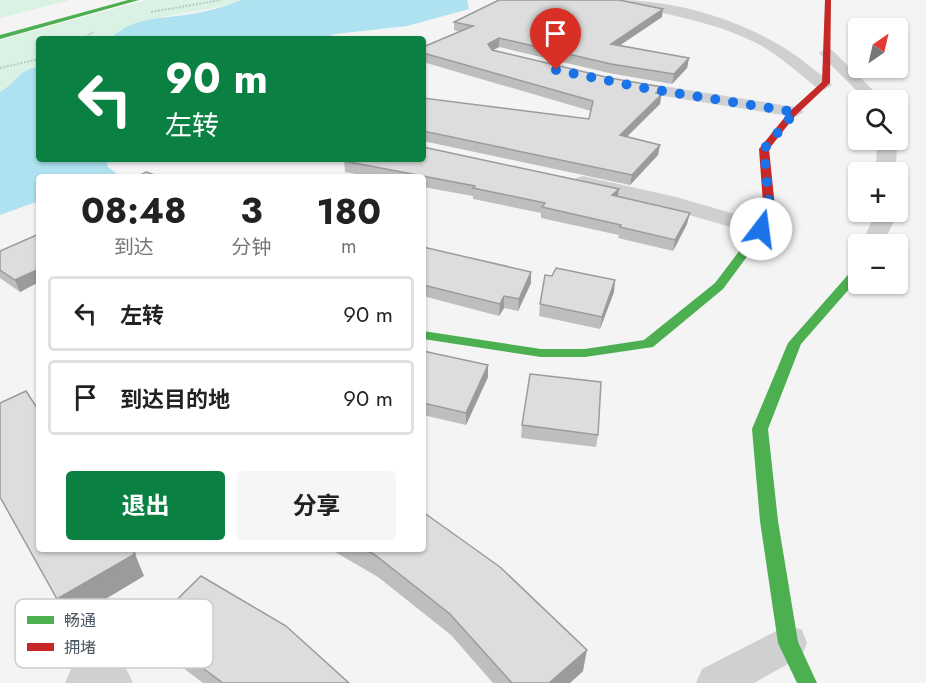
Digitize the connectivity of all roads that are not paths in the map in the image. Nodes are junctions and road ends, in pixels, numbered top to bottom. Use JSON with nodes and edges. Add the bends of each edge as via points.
{"nodes":[{"id":1,"x":101,"y":0,"type":"edge"},
{"id":2,"x":136,"y":0,"type":"edge"},
{"id":3,"x":624,"y":0,"type":"edge"},
{"id":4,"x":828,"y":0,"type":"edge"},
{"id":5,"x":0,"y":27,"type":"edge"},
{"id":6,"x":0,"y":37,"type":"edge"},
{"id":7,"x":827,"y":53,"type":"junction"},
{"id":8,"x":610,"y":82,"type":"edge"},
{"id":9,"x":824,"y":85,"type":"junction"},
{"id":10,"x":865,"y":90,"type":"edge"},
{"id":11,"x":795,"y":112,"type":"junction"},
{"id":12,"x":558,"y":177,"type":"edge"},
{"id":13,"x":761,"y":229,"type":"junction"},
{"id":14,"x":848,"y":282,"type":"edge"},
{"id":15,"x":426,"y":335,"type":"edge"},
{"id":16,"x":788,"y":643,"type":"junction"},
{"id":17,"x":85,"y":683,"type":"edge"},
{"id":18,"x":113,"y":683,"type":"edge"},
{"id":19,"x":716,"y":683,"type":"edge"},
{"id":20,"x":807,"y":683,"type":"edge"}],
"edges":[{"from":1,"to":5,"type":"main road"},
{"from":2,"to":6,"type":"main road"},
{"from":3,"to":9,"type":"street","via":[[760,39]]},
{"from":4,"to":7,"type":"main road"},
{"from":7,"to":9,"type":"main road"},
{"from":7,"to":10,"type":"street"},
{"from":8,"to":11,"type":"street"},
{"from":9,"to":11,"type":"main road"},
{"from":11,"to":13,"type":"main road","via":[[764,149],[770,217]]},
{"from":12,"to":13,"type":"street","via":[[668,202]]},
{"from":13,"to":15,"type":"main road","via":[[719,286],[648,344],[585,353],[541,353]]},
{"from":14,"to":16,"type":"main road","via":[[795,343],[760,429]]},
{"from":16,"to":19,"type":"street"},
{"from":16,"to":20,"type":"main road"},
{"from":17,"to":18,"type":"street","via":[[103,671]]}]}
